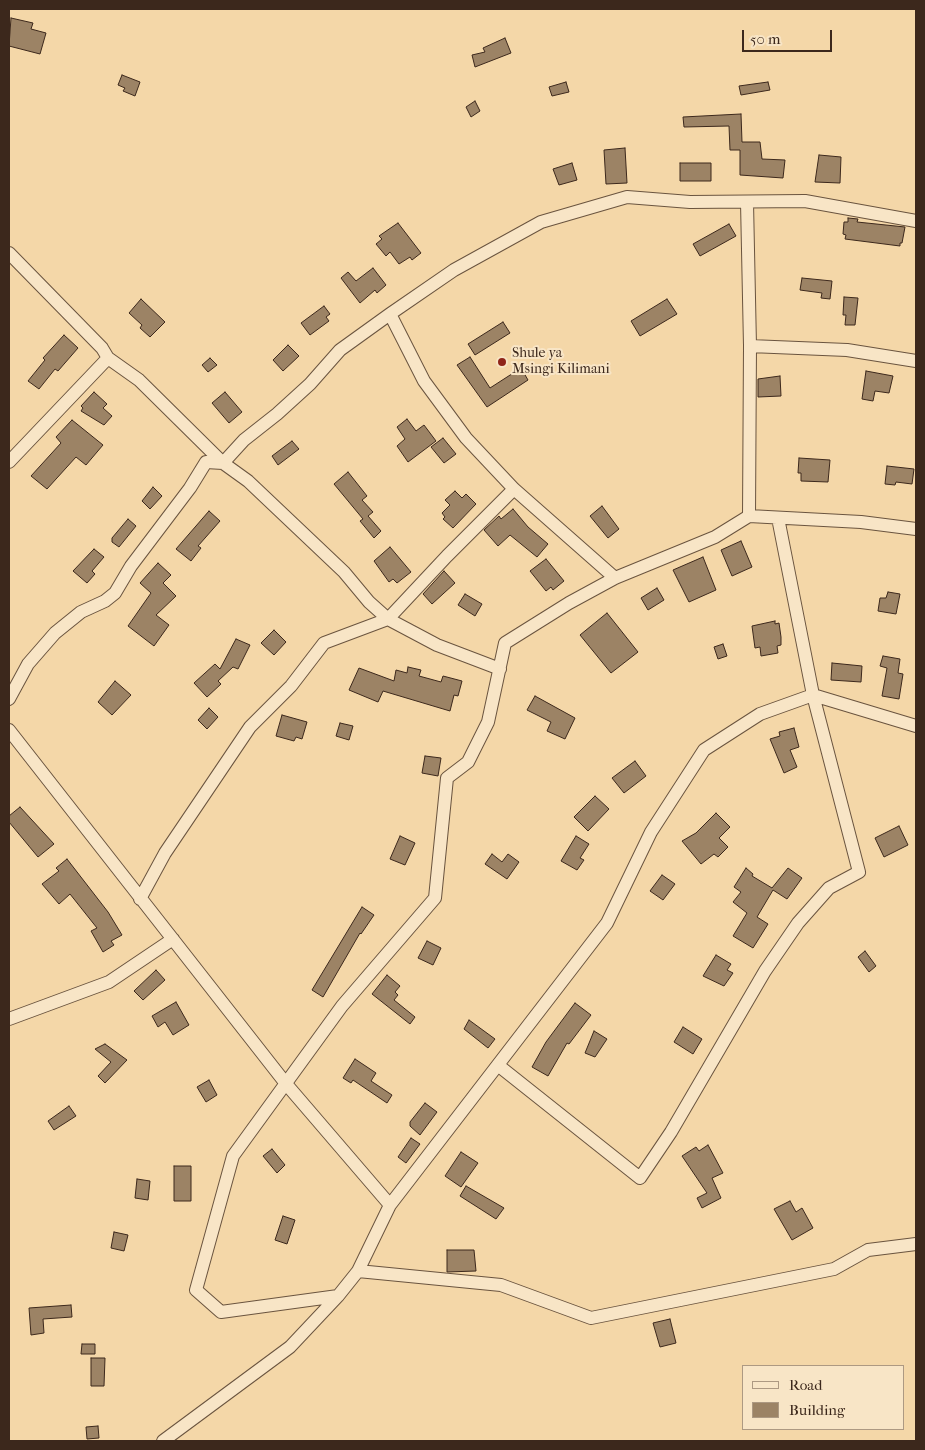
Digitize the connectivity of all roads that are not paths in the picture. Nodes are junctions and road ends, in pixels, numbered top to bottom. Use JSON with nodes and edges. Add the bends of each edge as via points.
{"nodes":[{"id":1,"x":747,"y":202,"type":"junction"},
{"id":2,"x":916,"y":221,"type":"edge"},
{"id":3,"x":9,"y":253,"type":"edge"},
{"id":4,"x":390,"y":314,"type":"junction"},
{"id":5,"x":750,"y":346,"type":"junction"},
{"id":6,"x":108,"y":358,"type":"junction"},
{"id":7,"x":916,"y":361,"type":"edge"},
{"id":8,"x":9,"y":462,"type":"edge"},
{"id":9,"x":223,"y":463,"type":"junction"},
{"id":10,"x":514,"y":489,"type":"junction"},
{"id":11,"x":749,"y":516,"type":"junction"},
{"id":12,"x":778,"y":518,"type":"junction"},
{"id":13,"x":916,"y":529,"type":"edge"},
{"id":14,"x":615,"y":578,"type":"junction"},
{"id":15,"x":388,"y":620,"type":"junction"},
{"id":16,"x":500,"y":669,"type":"junction"},
{"id":17,"x":813,"y":695,"type":"junction"},
{"id":18,"x":9,"y":699,"type":"edge"},
{"id":19,"x":916,"y":726,"type":"edge"},
{"id":20,"x":9,"y":730,"type":"edge"},
{"id":21,"x":140,"y":899,"type":"junction"},
{"id":22,"x":173,"y":939,"type":"junction"},
{"id":23,"x":9,"y":1019,"type":"edge"},
{"id":24,"x":499,"y":1066,"type":"junction"},
{"id":25,"x":287,"y":1085,"type":"junction"},
{"id":26,"x":390,"y":1206,"type":"junction"},
{"id":27,"x":916,"y":1244,"type":"edge"},
{"id":28,"x":358,"y":1271,"type":"junction"},
{"id":29,"x":338,"y":1296,"type":"junction"},
{"id":30,"x":163,"y":1441,"type":"edge"}],
"edges":[{"from":1,"to":2,"type":"street","via":[[805,201]]},
{"from":1,"to":4,"type":"street","via":[[627,197],[541,222],[454,270]]},
{"from":1,"to":5,"type":"street"},
{"from":3,"to":6,"type":"street"},
{"from":4,"to":9,"type":"street","via":[[340,350],[310,384],[244,440]]},
{"from":4,"to":10,"type":"street","via":[[424,381],[466,438]]},
{"from":5,"to":7,"type":"street","via":[[847,350]]},
{"from":5,"to":11,"type":"street"},
{"from":6,"to":8,"type":"street"},
{"from":6,"to":9,"type":"street","via":[[139,380]]},
{"from":9,"to":15,"type":"street","via":[[248,481],[309,539]]},
{"from":9,"to":18,"type":"street","via":[[206,462],[115,593],[81,612],[55,633],[28,664]]},
{"from":10,"to":14,"type":"street"},
{"from":10,"to":15,"type":"street"},
{"from":11,"to":12,"type":"street"},
{"from":11,"to":14,"type":"street","via":[[715,537]]},
{"from":12,"to":13,"type":"street","via":[[861,522]]},
{"from":12,"to":17,"type":"street"},
{"from":14,"to":16,"type":"street","via":[[505,643]]},
{"from":15,"to":16,"type":"street","via":[[437,645]]},
{"from":15,"to":21,"type":"street","via":[[324,643],[291,686],[250,727],[165,853]]},
{"from":16,"to":25,"type":"street","via":[[488,722],[468,762],[447,778],[435,898],[342,1006]]},
{"from":17,"to":19,"type":"street"},
{"from":17,"to":24,"type":"street","via":[[760,714],[704,750],[651,832],[607,923]]},
{"from":17,"to":24,"type":"street","via":[[859,872],[829,888],[798,923],[640,1178]]},
{"from":20,"to":21,"type":"street"},
{"from":21,"to":22,"type":"street"},
{"from":22,"to":23,"type":"street","via":[[109,982]]},
{"from":22,"to":25,"type":"street"},
{"from":24,"to":26,"type":"street"},
{"from":25,"to":26,"type":"street"},
{"from":25,"to":29,"type":"street","via":[[233,1156],[196,1290],[221,1312]]},
{"from":26,"to":28,"type":"street"},
{"from":27,"to":28,"type":"street","via":[[868,1250],[834,1269],[591,1318],[501,1286]]},
{"from":28,"to":29,"type":"street"},
{"from":29,"to":30,"type":"street","via":[[290,1347]]}]}
